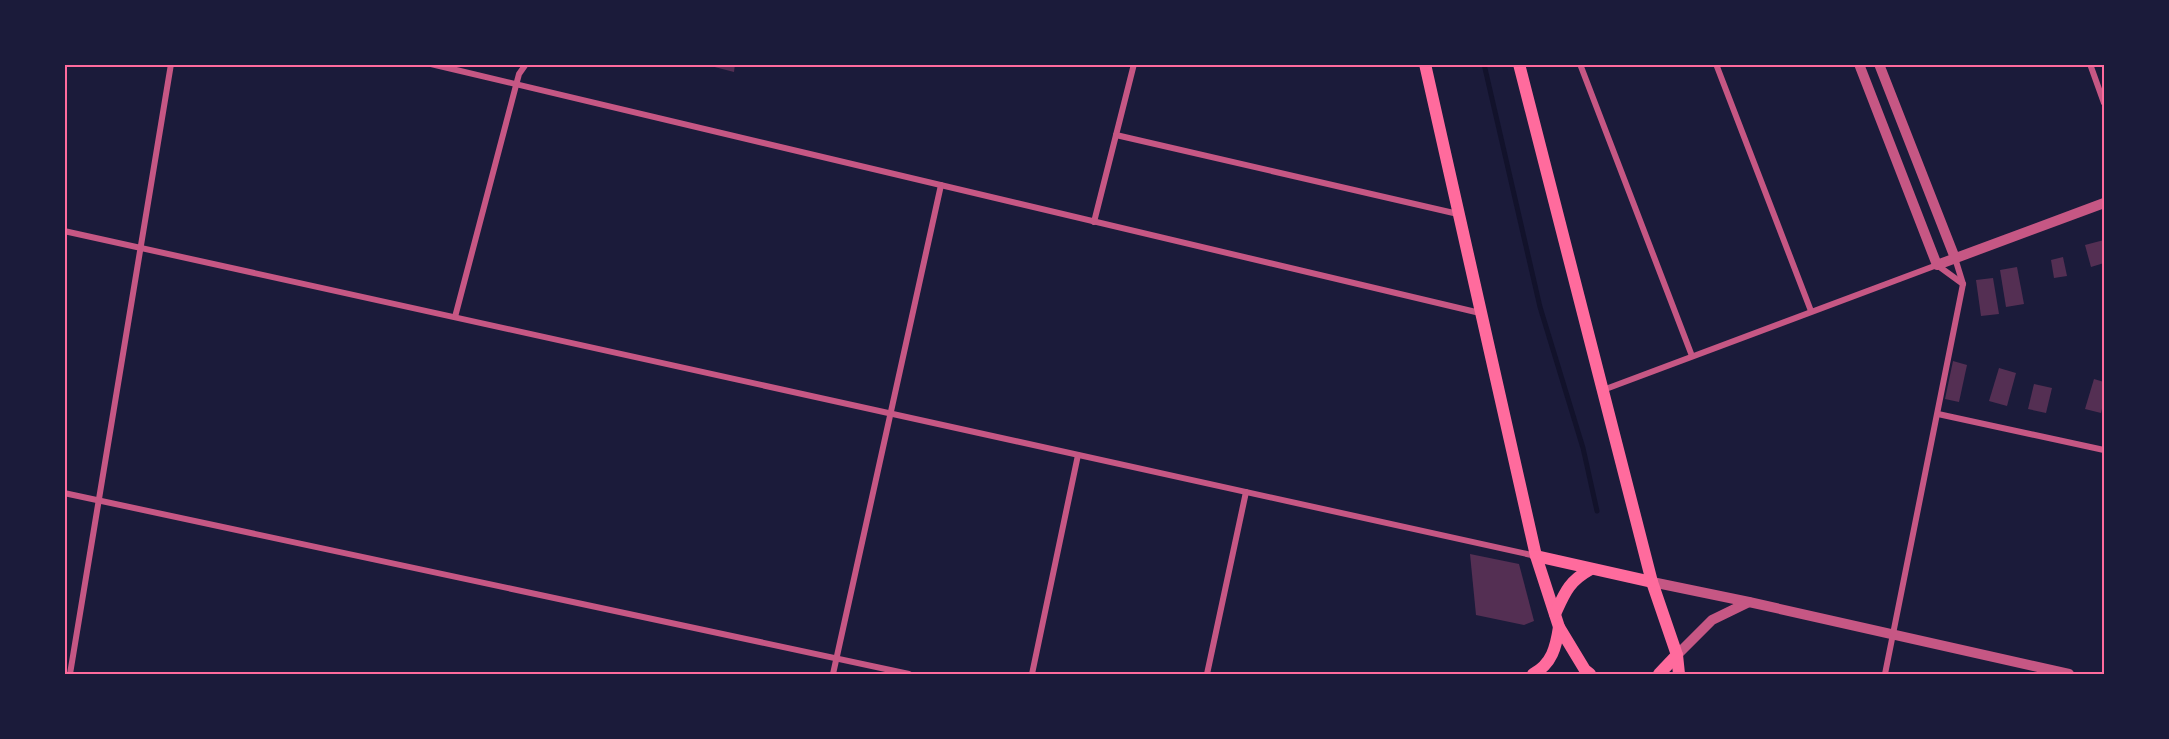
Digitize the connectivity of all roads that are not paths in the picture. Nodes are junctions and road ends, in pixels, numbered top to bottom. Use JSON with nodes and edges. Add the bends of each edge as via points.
{"nodes":[{"id":1,"x":171,"y":64,"type":"edge"},
{"id":2,"x":430,"y":64,"type":"edge"},
{"id":3,"x":526,"y":64,"type":"edge"},
{"id":4,"x":1134,"y":64,"type":"edge"},
{"id":5,"x":1425,"y":64,"type":"edge"},
{"id":6,"x":1519,"y":64,"type":"edge"},
{"id":7,"x":1580,"y":64,"type":"edge"},
{"id":8,"x":1716,"y":64,"type":"edge"},
{"id":9,"x":1859,"y":64,"type":"edge"},
{"id":10,"x":1879,"y":64,"type":"edge"},
{"id":11,"x":2090,"y":64,"type":"edge"},
{"id":12,"x":516,"y":85,"type":"junction"},
{"id":13,"x":2104,"y":103,"type":"edge"},
{"id":14,"x":1116,"y":135,"type":"junction"},
{"id":15,"x":941,"y":185,"type":"junction"},
{"id":16,"x":2104,"y":203,"type":"edge"},
{"id":17,"x":1458,"y":214,"type":"junction"},
{"id":18,"x":1094,"y":222,"type":"junction"},
{"id":19,"x":64,"y":231,"type":"edge"},
{"id":20,"x":141,"y":248,"type":"junction"},
{"id":21,"x":1955,"y":258,"type":"junction"},
{"id":22,"x":1937,"y":265,"type":"junction"},
{"id":23,"x":1963,"y":284,"type":"junction"},
{"id":24,"x":1811,"y":311,"type":"junction"},
{"id":25,"x":1480,"y":313,"type":"junction"},
{"id":26,"x":455,"y":318,"type":"junction"},
{"id":27,"x":1692,"y":356,"type":"junction"},
{"id":28,"x":1602,"y":390,"type":"junction"},
{"id":29,"x":891,"y":414,"type":"junction"},
{"id":30,"x":1938,"y":414,"type":"junction"},
{"id":31,"x":2104,"y":450,"type":"edge"},
{"id":32,"x":1078,"y":455,"type":"junction"},
{"id":33,"x":1246,"y":492,"type":"junction"},
{"id":34,"x":64,"y":493,"type":"edge"},
{"id":35,"x":98,"y":500,"type":"junction"},
{"id":36,"x":1536,"y":556,"type":"junction"},
{"id":37,"x":1591,"y":569,"type":"junction"},
{"id":38,"x":1652,"y":582,"type":"junction"},
{"id":39,"x":1749,"y":602,"type":"junction"},
{"id":40,"x":1557,"y":620,"type":"junction"},
{"id":41,"x":1893,"y":636,"type":"junction"},
{"id":42,"x":1677,"y":655,"type":"junction"},
{"id":43,"x":837,"y":658,"type":"junction"},
{"id":44,"x":70,"y":675,"type":"edge"},
{"id":45,"x":833,"y":675,"type":"edge"},
{"id":46,"x":909,"y":675,"type":"edge"},
{"id":47,"x":1032,"y":675,"type":"edge"},
{"id":48,"x":1207,"y":675,"type":"edge"},
{"id":49,"x":1533,"y":675,"type":"edge"},
{"id":50,"x":1590,"y":675,"type":"edge"},
{"id":51,"x":1659,"y":675,"type":"edge"},
{"id":52,"x":1679,"y":675,"type":"edge"},
{"id":53,"x":1885,"y":675,"type":"edge"},
{"id":54,"x":2069,"y":675,"type":"edge"}],
"edges":[{"from":1,"to":20,"type":"street"},
{"from":2,"to":12,"type":"street"},
{"from":3,"to":12,"type":"street"},
{"from":4,"to":14,"type":"street"},
{"from":5,"to":17,"type":"main road"},
{"from":6,"to":28,"type":"main road"},
{"from":7,"to":27,"type":"street"},
{"from":8,"to":24,"type":"street"},
{"from":9,"to":22,"type":"street"},
{"from":10,"to":21,"type":"street"},
{"from":11,"to":13,"type":"street"},
{"from":12,"to":15,"type":"street"},
{"from":12,"to":26,"type":"street"},
{"from":14,"to":17,"type":"street"},
{"from":14,"to":18,"type":"street"},
{"from":15,"to":18,"type":"street"},
{"from":15,"to":29,"type":"street"},
{"from":16,"to":21,"type":"street"},
{"from":17,"to":25,"type":"main road"},
{"from":18,"to":25,"type":"street"},
{"from":19,"to":20,"type":"street"},
{"from":20,"to":26,"type":"street"},
{"from":20,"to":35,"type":"street"},
{"from":21,"to":22,"type":"street"},
{"from":21,"to":23,"type":"street"},
{"from":22,"to":23,"type":"street"},
{"from":22,"to":24,"type":"street"},
{"from":23,"to":30,"type":"street"},
{"from":24,"to":27,"type":"street"},
{"from":25,"to":36,"type":"main road"},
{"from":26,"to":29,"type":"street"},
{"from":27,"to":28,"type":"street"},
{"from":28,"to":38,"type":"main road"},
{"from":29,"to":32,"type":"street"},
{"from":29,"to":43,"type":"street"},
{"from":30,"to":31,"type":"street"},
{"from":30,"to":41,"type":"street"},
{"from":32,"to":33,"type":"street"},
{"from":32,"to":47,"type":"street"},
{"from":33,"to":36,"type":"street"},
{"from":33,"to":48,"type":"street"},
{"from":34,"to":35,"type":"street"},
{"from":35,"to":43,"type":"street"},
{"from":35,"to":44,"type":"street"},
{"from":36,"to":37,"type":"main road"},
{"from":36,"to":40,"type":"main road"},
{"from":37,"to":38,"type":"main road"},
{"from":37,"to":40,"type":"main road","via":[[1576,577],[1566,592]]},
{"from":38,"to":39,"type":"street"},
{"from":38,"to":42,"type":"main road"},
{"from":39,"to":41,"type":"street"},
{"from":39,"to":42,"type":"street","via":[[1712,620]]},
{"from":40,"to":49,"type":"main road","via":[[1556,649],[1544,669]]},
{"from":40,"to":50,"type":"main road"},
{"from":41,"to":53,"type":"street"},
{"from":41,"to":54,"type":"street"},
{"from":42,"to":51,"type":"main road"},
{"from":42,"to":52,"type":"main road"},
{"from":43,"to":45,"type":"street"},
{"from":43,"to":46,"type":"street"}]}
